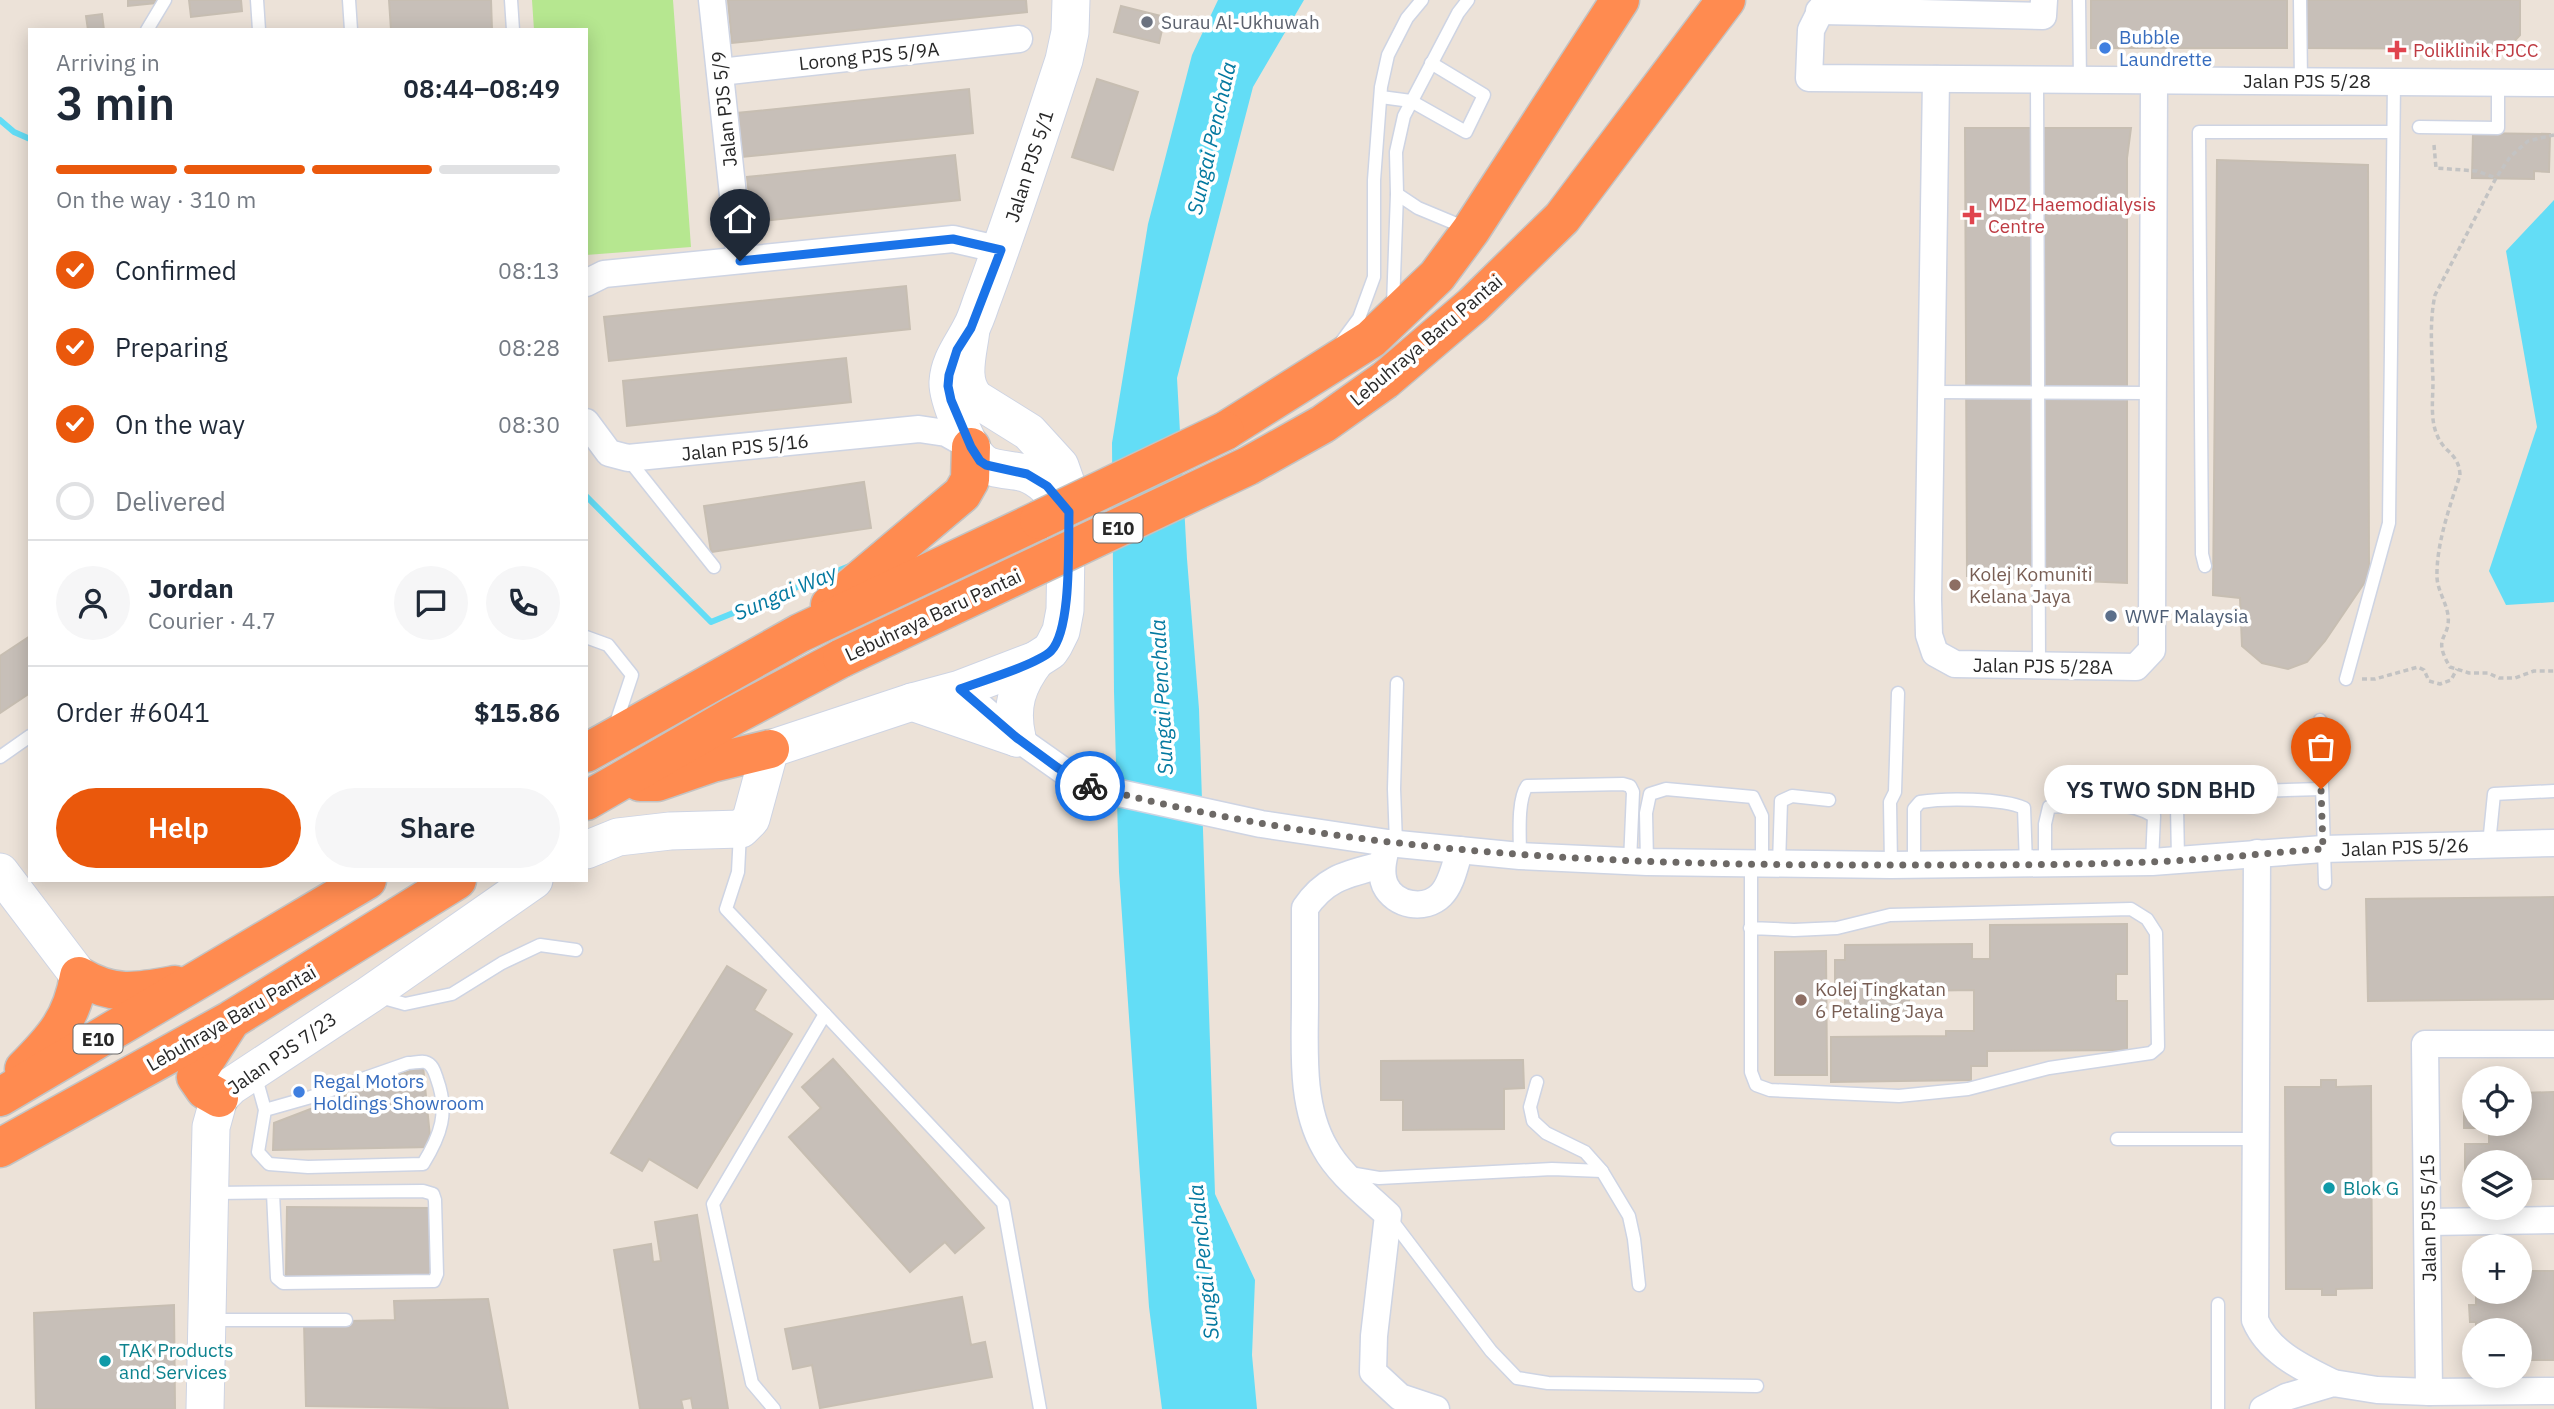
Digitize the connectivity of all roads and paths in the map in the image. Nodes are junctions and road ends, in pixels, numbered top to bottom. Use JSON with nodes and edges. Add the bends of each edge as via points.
{"nodes":[{"id":1,"x":165,"y":0,"type":"edge"},
{"id":2,"x":257,"y":0,"type":"edge"},
{"id":3,"x":349,"y":0,"type":"edge"},
{"id":4,"x":511,"y":0,"type":"edge"},
{"id":5,"x":712,"y":0,"type":"edge"},
{"id":6,"x":1071,"y":0,"type":"edge"},
{"id":7,"x":1422,"y":0,"type":"edge"},
{"id":8,"x":1468,"y":0,"type":"edge"},
{"id":9,"x":1620,"y":0,"type":"edge"},
{"id":10,"x":1726,"y":0,"type":"edge"},
{"id":11,"x":2044,"y":0,"type":"edge"},
{"id":12,"x":2079,"y":0,"type":"edge"},
{"id":13,"x":2300,"y":0,"type":"edge"},
{"id":14,"x":1823,"y":5,"type":"edge"},
{"id":15,"x":1882,"y":6,"type":"edge"},
{"id":16,"x":148,"y":28,"type":"edge"},
{"id":17,"x":259,"y":28,"type":"edge"},
{"id":18,"x":351,"y":28,"type":"edge"},
{"id":19,"x":513,"y":28,"type":"edge"},
{"id":20,"x":1019,"y":39,"type":"dead end"},
{"id":21,"x":1431,"y":63,"type":"junction"},
{"id":22,"x":720,"y":72,"type":"junction"},
{"id":23,"x":1936,"y":79,"type":"junction"},
{"id":24,"x":2038,"y":79,"type":"junction"},
{"id":25,"x":2080,"y":80,"type":"junction"},
{"id":26,"x":2154,"y":80,"type":"junction"},
{"id":27,"x":2301,"y":81,"type":"junction"},
{"id":28,"x":2394,"y":82,"type":"junction"},
{"id":29,"x":2498,"y":82,"type":"junction"},
{"id":30,"x":2554,"y":83,"type":"edge"},
{"id":31,"x":1381,"y":97,"type":"junction"},
{"id":32,"x":1411,"y":101,"type":"junction"},
{"id":33,"x":2419,"y":127,"type":"dead end"},
{"id":34,"x":2434,"y":127,"type":"junction"},
{"id":35,"x":2393,"y":132,"type":"junction"},
{"id":36,"x":2554,"y":135,"type":"edge"},
{"id":37,"x":2496,"y":178,"type":"junction"},
{"id":38,"x":1398,"y":194,"type":"junction"},
{"id":39,"x":1471,"y":230,"type":"junction"},
{"id":40,"x":1001,"y":250,"type":"junction"},
{"id":41,"x":740,"y":261,"type":"junction"},
{"id":42,"x":588,"y":282,"type":"edge"},
{"id":43,"x":1392,"y":319,"type":"junction"},
{"id":44,"x":971,"y":328,"type":"junction"},
{"id":45,"x":948,"y":386,"type":"junction"},
{"id":46,"x":1931,"y":391,"type":"junction"},
{"id":47,"x":2039,"y":392,"type":"junction"},
{"id":48,"x":2152,"y":393,"type":"junction"},
{"id":49,"x":1018,"y":423,"type":"junction"},
{"id":50,"x":588,"y":425,"type":"edge"},
{"id":51,"x":1230,"y":428,"type":"junction"},
{"id":52,"x":919,"y":429,"type":"junction"},
{"id":53,"x":971,"y":447,"type":"junction"},
{"id":54,"x":628,"y":458,"type":"junction"},
{"id":55,"x":1069,"y":512,"type":"junction"},
{"id":56,"x":2205,"y":566,"type":"dead end"},
{"id":57,"x":714,"y":567,"type":"dead end"},
{"id":58,"x":857,"y":595,"type":"junction"},
{"id":59,"x":588,"y":638,"type":"edge"},
{"id":60,"x":1036,"y":660,"type":"junction"},
{"id":61,"x":2039,"y":666,"type":"junction"},
{"id":62,"x":2457,"y":669,"type":"junction"},
{"id":63,"x":2554,"y":671,"type":"edge"},
{"id":64,"x":2346,"y":679,"type":"joint"},
{"id":65,"x":1398,"y":683,"type":"dead end"},
{"id":66,"x":960,"y":689,"type":"junction"},
{"id":67,"x":1898,"y":693,"type":"dead end"},
{"id":68,"x":912,"y":702,"type":"junction"},
{"id":69,"x":2320,"y":720,"type":"dead end"},
{"id":70,"x":28,"y":737,"type":"edge"},
{"id":71,"x":1017,"y":738,"type":"junction"},
{"id":72,"x":598,"y":746,"type":"edge"},
{"id":73,"x":770,"y":749,"type":"junction"},
{"id":74,"x":0,"y":757,"type":"edge"},
{"id":75,"x":619,"y":781,"type":"junction"},
{"id":76,"x":2321,"y":789,"type":"junction"},
{"id":77,"x":2258,"y":791,"type":"dead end"},
{"id":78,"x":2554,"y":791,"type":"edge"},
{"id":79,"x":2226,"y":793,"type":"dead end"},
{"id":80,"x":588,"y":800,"type":"edge"},
{"id":81,"x":1829,"y":800,"type":"dead end"},
{"id":82,"x":741,"y":829,"type":"junction"},
{"id":83,"x":2554,"y":843,"type":"edge"},
{"id":84,"x":2489,"y":845,"type":"junction"},
{"id":85,"x":588,"y":849,"type":"edge"},
{"id":86,"x":2323,"y":849,"type":"junction"},
{"id":87,"x":1389,"y":850,"type":"junction"},
{"id":88,"x":1460,"y":850,"type":"junction"},
{"id":89,"x":2257,"y":853,"type":"junction"},
{"id":90,"x":1520,"y":856,"type":"junction"},
{"id":91,"x":2178,"y":860,"type":"junction"},
{"id":92,"x":1638,"y":862,"type":"junction"},
{"id":93,"x":2152,"y":862,"type":"junction"},
{"id":94,"x":2036,"y":864,"type":"junction"},
{"id":95,"x":1764,"y":865,"type":"junction"},
{"id":96,"x":1903,"y":865,"type":"junction"},
{"id":97,"x":0,"y":872,"type":"edge"},
{"id":98,"x":364,"y":882,"type":"edge"},
{"id":99,"x":454,"y":882,"type":"edge"},
{"id":100,"x":531,"y":882,"type":"edge"},
{"id":101,"x":2325,"y":883,"type":"dead end"},
{"id":102,"x":1749,"y":928,"type":"junction"},
{"id":103,"x":576,"y":950,"type":"dead end"},
{"id":104,"x":79,"y":975,"type":"junction"},
{"id":105,"x":196,"y":981,"type":"junction"},
{"id":106,"x":369,"y":995,"type":"junction"},
{"id":107,"x":825,"y":1014,"type":"junction"},
{"id":108,"x":231,"y":1020,"type":"junction"},
{"id":109,"x":2554,"y":1044,"type":"edge"},
{"id":110,"x":254,"y":1070,"type":"junction"},
{"id":111,"x":1537,"y":1082,"type":"dead end"},
{"id":112,"x":0,"y":1095,"type":"edge"},
{"id":113,"x":219,"y":1098,"type":"junction"},
{"id":114,"x":265,"y":1110,"type":"junction"},
{"id":115,"x":2117,"y":1139,"type":"dead end"},
{"id":116,"x":2255,"y":1139,"type":"junction"},
{"id":117,"x":0,"y":1148,"type":"edge"},
{"id":118,"x":1602,"y":1171,"type":"junction"},
{"id":119,"x":1343,"y":1172,"type":"junction"},
{"id":120,"x":273,"y":1192,"type":"junction"},
{"id":121,"x":210,"y":1193,"type":"junction"},
{"id":122,"x":1388,"y":1215,"type":"junction"},
{"id":123,"x":2554,"y":1220,"type":"edge"},
{"id":124,"x":2428,"y":1222,"type":"junction"},
{"id":125,"x":1639,"y":1285,"type":"dead end"},
{"id":126,"x":2218,"y":1304,"type":"dead end"},
{"id":127,"x":207,"y":1320,"type":"junction"},
{"id":128,"x":346,"y":1320,"type":"dead end"},
{"id":129,"x":2333,"y":1383,"type":"junction"},
{"id":130,"x":1757,"y":1385,"type":"dead end"},
{"id":131,"x":2554,"y":1391,"type":"edge"},
{"id":132,"x":2429,"y":1392,"type":"junction"},
{"id":133,"x":205,"y":1409,"type":"edge"},
{"id":134,"x":774,"y":1409,"type":"edge"},
{"id":135,"x":1040,"y":1409,"type":"edge"},
{"id":136,"x":1436,"y":1409,"type":"edge"},
{"id":137,"x":2218,"y":1409,"type":"edge"},
{"id":138,"x":2263,"y":1409,"type":"edge"}],
"edges":[{"from":1,"to":16,"type":"lane"},
{"from":2,"to":17,"type":"lane"},
{"from":3,"to":18,"type":"lane"},
{"from":4,"to":19,"type":"lane"},
{"from":5,"to":22,"type":"street","name":"Jalan PJS 5/9"},
{"from":6,"to":40,"type":"street","name":"Jalan PJS 5/1","via":[[1064,60]]},
{"from":7,"to":31,"type":"lane","via":[[1388,55]]},
{"from":8,"to":21,"type":"lane"},
{"from":9,"to":39,"type":"highway","name":"Lebuhraya Baru Pantai","number":"E10"},
{"from":10,"to":75,"type":"highway","name":"Lebuhraya Baru Pantai","number":"E10","bridge":true,"via":[[1562,218],[1474,305],[1385,380],[1323,424],[1248,466],[842,658]]},
{"from":11,"to":15,"type":"street","via":[[2043,16]]},
{"from":12,"to":25,"type":"lane"},
{"from":13,"to":27,"type":"lane"},
{"from":14,"to":15,"type":"street"},
{"from":14,"to":23,"type":"street","name":"Jalan PJS 5/28","via":[[1811,30],[1808,78]]},
{"from":20,"to":22,"type":"street","name":"Lorong PJS 5/9A"},
{"from":21,"to":32,"type":"lane"},
{"from":21,"to":32,"type":"lane","via":[[1484,95],[1466,132]]},
{"from":22,"to":41,"type":"street","name":"Jalan PJS 5/9"},
{"from":23,"to":24,"type":"street","name":"Jalan PJS 5/28"},
{"from":23,"to":46,"type":"street","name":"Jalan PJS 5/28A"},
{"from":24,"to":25,"type":"street","name":"Jalan PJS 5/28"},
{"from":24,"to":47,"type":"lane"},
{"from":25,"to":26,"type":"street","name":"Jalan PJS 5/28"},
{"from":26,"to":27,"type":"street","name":"Jalan PJS 5/28"},
{"from":26,"to":48,"type":"street","name":"Jalan PJS 5/28A"},
{"from":27,"to":28,"type":"street","name":"Jalan PJS 5/28"},
{"from":28,"to":29,"type":"street","name":"Jalan PJS 5/28"},
{"from":28,"to":35,"type":"lane"},
{"from":29,"to":30,"type":"street","name":"Jalan PJS 5/28"},
{"from":29,"to":34,"type":"lane","via":[[2498,128]]},
{"from":31,"to":32,"type":"lane"},
{"from":31,"to":51,"type":"lane","via":[[1374,180],[1374,277],[1359,318],[1339,344]]},
{"from":32,"to":38,"type":"lane","via":[[1396,152]]},
{"from":33,"to":34,"type":"lane"},
{"from":34,"to":37,"type":"path","via":[[2436,169],[2477,171]]},
{"from":35,"to":56,"type":"lane","via":[[2199,132]]},
{"from":35,"to":64,"type":"lane","via":[[2389,523]]},
{"from":36,"to":37,"type":"path","via":[[2520,146]]},
{"from":37,"to":62,"type":"path","via":[[2435,295],[2431,313],[2433,423],[2443,446],[2455,457],[2460,475],[2441,542],[2437,580],[2448,615],[2441,653],[2450,667]]},
{"from":38,"to":39,"type":"lane","via":[[1418,208]]},
{"from":38,"to":43,"type":"lane"},
{"from":39,"to":43,"type":"highway","name":"Lebuhraya Baru Pantai","number":"E10","via":[[1437,276]]},
{"from":40,"to":41,"type":"street","via":[[953,239]]},
{"from":40,"to":44,"type":"street","name":"Jalan PJS 5/1"},
{"from":41,"to":42,"type":"street","via":[[604,274]]},
{"from":43,"to":51,"type":"highway","name":"Lebuhraya Baru Pantai","number":"E10","via":[[1371,339]]},
{"from":44,"to":45,"type":"street","name":"Jalan PJS 5/1","via":[[957,350]]},
{"from":44,"to":49,"type":"street","name":"Jalan PJS 5/1","via":[[966,372],[969,392]]},
{"from":45,"to":52,"type":"street"},
{"from":45,"to":53,"type":"street"},
{"from":46,"to":47,"type":"lane"},
{"from":46,"to":61,"type":"street","name":"Jalan PJS 5/28A","via":[[1928,599],[1929,635],[1935,653],[1955,664]]},
{"from":47,"to":48,"type":"lane"},
{"from":47,"to":61,"type":"lane"},
{"from":48,"to":61,"type":"street","name":"Jalan PJS 5/28A","via":[[2152,650],[2136,667]]},
{"from":49,"to":53,"type":"street","via":[[990,424],[981,429]]},
{"from":49,"to":55,"type":"street","name":"Jalan PJS 5/1","via":[[1060,466]]},
{"from":50,"to":54,"type":"street","via":[[609,453]]},
{"from":51,"to":58,"type":"highway","name":"Lebuhraya Baru Pantai","number":"E10","bridge":true},
{"from":52,"to":53,"type":"street","name":"Jalan PJS 5/16","via":[[946,433]]},
{"from":52,"to":54,"type":"street","name":"Jalan PJS 5/16"},
{"from":53,"to":55,"type":"street","via":[[986,465],[1027,474],[1047,486]]},
{"from":53,"to":58,"type":"highway","via":[[970,480],[962,494]]},
{"from":54,"to":57,"type":"lane"},
{"from":55,"to":60,"type":"street","name":"Jalan PJS 5/1","via":[[1061,631],[1050,651]]},
{"from":58,"to":72,"type":"highway","via":[[800,633]]},
{"from":59,"to":72,"type":"lane","via":[[608,645],[632,676]]},
{"from":60,"to":66,"type":"street"},
{"from":60,"to":71,"type":"street","name":"Jalan PJS 5/1","via":[[1020,681],[1013,721]]},
{"from":62,"to":63,"type":"path","via":[[2499,678]]},
{"from":62,"to":64,"type":"path","via":[[2451,680],[2440,684],[2430,681],[2418,667],[2375,679]]},
{"from":65,"to":87,"type":"lane"},
{"from":66,"to":68,"type":"street"},
{"from":66,"to":71,"type":"street","name":"Jalan PJS 5/26"},
{"from":67,"to":96,"type":"lane","via":[[1895,792],[1889,802]]},
{"from":68,"to":71,"type":"street"},
{"from":68,"to":73,"type":"street"},
{"from":69,"to":76,"type":"lane"},
{"from":70,"to":74,"type":"lane"},
{"from":71,"to":87,"type":"street","name":"Jalan PJS 5/26","via":[[1091,787]]},
{"from":73,"to":75,"type":"highway","via":[[657,782]]},
{"from":73,"to":82,"type":"street","via":[[751,819]]},
{"from":75,"to":80,"type":"highway","name":"Lebuhraya Baru Pantai","number":"E10"},
{"from":76,"to":77,"type":"lane"},
{"from":76,"to":86,"type":"lane"},
{"from":78,"to":84,"type":"lane","via":[[2494,794]]},
{"from":79,"to":91,"type":"lane","via":[[2177,805]]},
{"from":81,"to":95,"type":"lane","via":[[1792,796],[1781,801]]},
{"from":82,"to":85,"type":"street","via":[[618,837]]},
{"from":82,"to":107,"type":"lane","via":[[738,872],[726,909]]},
{"from":83,"to":84,"type":"street","name":"Jalan PJS 5/26"},
{"from":84,"to":86,"type":"street","name":"Jalan PJS 5/26"},
{"from":86,"to":89,"type":"street","name":"Jalan PJS 5/26"},
{"from":86,"to":101,"type":"lane"},
{"from":87,"to":88,"type":"street","name":"Jalan PJS 5/26"},
{"from":87,"to":88,"type":"street","via":[[1385,884],[1399,900],[1421,905],[1448,886]]},
{"from":87,"to":119,"type":"street","via":[[1317,890],[1305,908],[1308,1093],[1325,1149]]},
{"from":88,"to":90,"type":"street","name":"Jalan PJS 5/26"},
{"from":89,"to":91,"type":"street","name":"Jalan PJS 5/26"},
{"from":89,"to":116,"type":"street"},
{"from":90,"to":92,"type":"street","name":"Jalan PJS 5/26"},
{"from":90,"to":92,"type":"lane","via":[[1527,786],[1623,784],[1633,792]]},
{"from":91,"to":93,"type":"street","name":"Jalan PJS 5/26"},
{"from":92,"to":95,"type":"street","name":"Jalan PJS 5/26"},
{"from":92,"to":95,"type":"lane","via":[[1650,794],[1666,789],[1753,797],[1762,816]]},
{"from":93,"to":94,"type":"street","name":"Jalan PJS 5/26"},
{"from":93,"to":94,"type":"lane","via":[[2154,816],[2131,806],[2087,805],[2049,807]]},
{"from":94,"to":96,"type":"street","name":"Jalan PJS 5/26"},
{"from":94,"to":96,"type":"lane","via":[[2024,808],[2013,803],[1937,799],[1920,802],[1914,809]]},
{"from":95,"to":96,"type":"street","name":"Jalan PJS 5/26"},
{"from":95,"to":102,"type":"lane"},
{"from":97,"to":104,"type":"street"},
{"from":98,"to":105,"type":"highway","number":"E10"},
{"from":99,"to":108,"type":"highway","name":"Lebuhraya Baru Pantai","number":"E10"},
{"from":100,"to":106,"type":"street","name":"Jalan PJS 7/23"},
{"from":102,"to":102,"type":"lane","via":[[1751,1072],[1756,1085],[1770,1090],[1899,1096],[1968,1089],[2049,1068],[2151,1053],[2158,1047],[2156,933],[2147,919],[2131,909],[1903,914],[1837,928]]},
{"from":103,"to":106,"type":"lane","via":[[540,945],[452,994],[405,1004]]},
{"from":104,"to":105,"type":"highway","via":[[103,989],[127,992]]},
{"from":104,"to":112,"type":"highway","via":[[59,1032]]},
{"from":105,"to":112,"type":"highway","number":"E10"},
{"from":106,"to":110,"type":"street","name":"Jalan PJS 7/23"},
{"from":107,"to":134,"type":"lane","via":[[713,1204],[752,1383]]},
{"from":107,"to":135,"type":"lane","via":[[1003,1203]]},
{"from":108,"to":113,"type":"highway","via":[[196,1077],[205,1090]]},
{"from":108,"to":117,"type":"highway","name":"Lebuhraya Baru Pantai","number":"E10"},
{"from":109,"to":124,"type":"street","name":"Jalan PJS 5/15","via":[[2425,1044]]},
{"from":110,"to":113,"type":"street","name":"Jalan PJS 7/23"},
{"from":110,"to":114,"type":"lane"},
{"from":111,"to":118,"type":"lane","via":[[1530,1107],[1533,1121],[1546,1133],[1585,1152]]},
{"from":113,"to":121,"type":"street","name":"Jalan PJS 7/23","via":[[211,1127]]},
{"from":114,"to":114,"type":"lane","via":[[408,1063],[425,1062],[433,1067],[444,1099],[433,1148],[423,1164],[269,1164],[258,1152]]},
{"from":115,"to":116,"type":"lane"},
{"from":116,"to":129,"type":"street","via":[[2255,1320],[2260,1334],[2296,1366]]},
{"from":118,"to":119,"type":"lane","via":[[1552,1169],[1379,1178]]},
{"from":118,"to":125,"type":"lane","via":[[1629,1216]]},
{"from":119,"to":122,"type":"street"},
{"from":120,"to":120,"type":"lane","via":[[433,1194],[434,1281],[283,1283],[277,1278]]},
{"from":120,"to":121,"type":"lane"},
{"from":121,"to":127,"type":"street","name":"Jalan PJS 7/23"},
{"from":122,"to":130,"type":"lane","via":[[1491,1351],[1517,1378],[1548,1383]]},
{"from":122,"to":136,"type":"street","via":[[1373,1371],[1400,1397]]},
{"from":123,"to":124,"type":"street"},
{"from":124,"to":132,"type":"street","name":"Jalan PJS 5/15"},
{"from":126,"to":137,"type":"lane"},
{"from":127,"to":128,"type":"lane"},
{"from":127,"to":133,"type":"street","name":"Jalan PJS 7/23"},
{"from":129,"to":132,"type":"street"},
{"from":129,"to":138,"type":"street"},
{"from":131,"to":132,"type":"street"}]}
